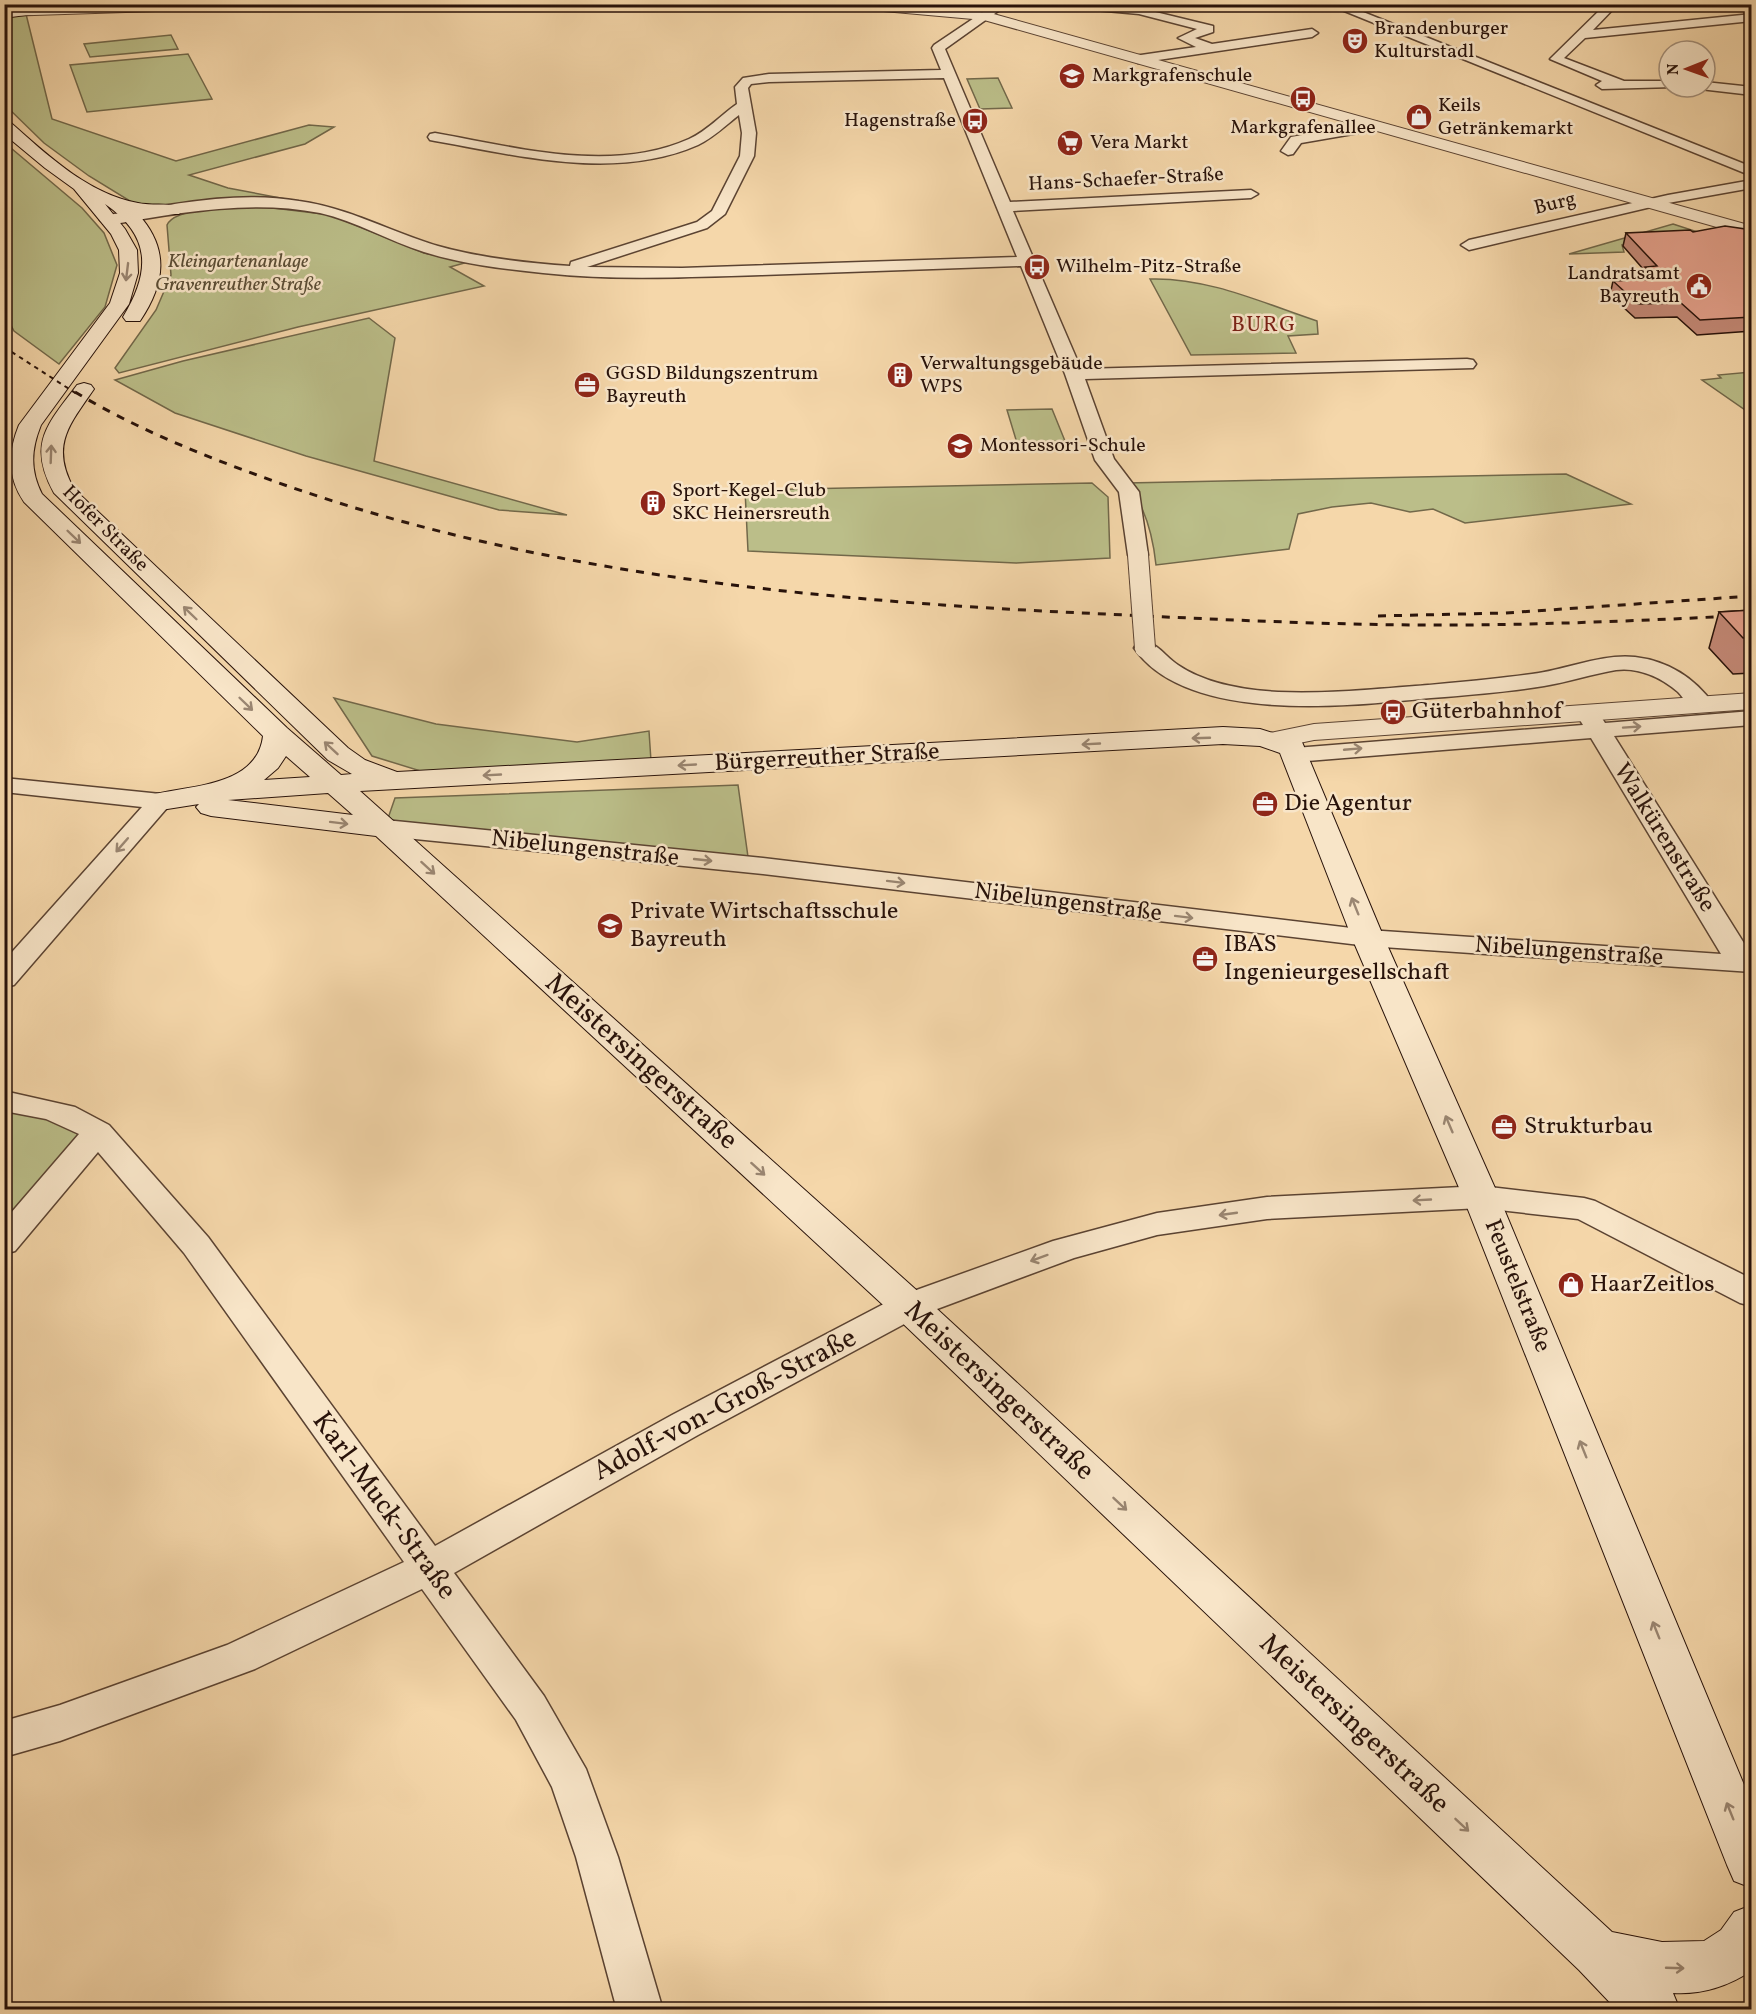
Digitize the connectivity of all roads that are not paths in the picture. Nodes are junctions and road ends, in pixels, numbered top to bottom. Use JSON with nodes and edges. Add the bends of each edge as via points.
{"nodes":[{"id":1,"x":247,"y":4,"type":"edge"},
{"id":2,"x":850,"y":4,"type":"edge"},
{"id":3,"x":1003,"y":4,"type":"edge"},
{"id":4,"x":1062,"y":4,"type":"edge"},
{"id":5,"x":1332,"y":4,"type":"edge"},
{"id":6,"x":1613,"y":4,"type":"edge"},
{"id":7,"x":129,"y":6,"type":"edge"},
{"id":8,"x":4,"y":11,"type":"edge"},
{"id":9,"x":985,"y":16,"type":"junction"},
{"id":10,"x":1752,"y":17,"type":"edge"},
{"id":11,"x":1312,"y":33,"type":"dead end"},
{"id":12,"x":1585,"y":34,"type":"junction"},
{"id":13,"x":1211,"y":48,"type":"junction"},
{"id":14,"x":1138,"y":59,"type":"junction"},
{"id":15,"x":949,"y":74,"type":"junction"},
{"id":16,"x":1620,"y":84,"type":"junction"},
{"id":17,"x":1657,"y":85,"type":"edge"},
{"id":18,"x":1717,"y":87,"type":"edge"},
{"id":19,"x":1550,"y":91,"type":"junction"},
{"id":20,"x":1752,"y":91,"type":"edge"},
{"id":21,"x":743,"y":106,"type":"junction"},
{"id":22,"x":4,"y":125,"type":"edge"},
{"id":23,"x":1377,"y":126,"type":"junction"},
{"id":24,"x":435,"y":137,"type":"dead end"},
{"id":25,"x":1288,"y":151,"type":"dead end"},
{"id":26,"x":1752,"y":172,"type":"edge"},
{"id":27,"x":1752,"y":184,"type":"edge"},
{"id":28,"x":1251,"y":194,"type":"dead end"},
{"id":29,"x":1650,"y":203,"type":"junction"},
{"id":30,"x":1004,"y":207,"type":"junction"},
{"id":31,"x":180,"y":209,"type":"junction"},
{"id":32,"x":125,"y":218,"type":"junction"},
{"id":33,"x":1752,"y":232,"type":"edge"},
{"id":34,"x":1469,"y":244,"type":"dead end"},
{"id":35,"x":1026,"y":261,"type":"junction"},
{"id":36,"x":560,"y":270,"type":"junction"},
{"id":37,"x":1467,"y":364,"type":"dead end"},
{"id":38,"x":1074,"y":374,"type":"junction"},
{"id":39,"x":1752,"y":701,"type":"edge"},
{"id":40,"x":1702,"y":705,"type":"junction"},
{"id":41,"x":1752,"y":718,"type":"edge"},
{"id":42,"x":1593,"y":721,"type":"junction"},
{"id":43,"x":277,"y":734,"type":"junction"},
{"id":44,"x":1274,"y":744,"type":"junction"},
{"id":45,"x":402,"y":780,"type":"junction"},
{"id":46,"x":334,"y":784,"type":"junction"},
{"id":47,"x":4,"y":785,"type":"edge"},
{"id":48,"x":282,"y":788,"type":"junction"},
{"id":49,"x":211,"y":793,"type":"junction"},
{"id":50,"x":161,"y":801,"type":"junction"},
{"id":51,"x":252,"y":812,"type":"junction"},
{"id":52,"x":385,"y":828,"type":"junction"},
{"id":53,"x":1368,"y":938,"type":"junction"},
{"id":54,"x":1746,"y":963,"type":"edge"},
{"id":55,"x":4,"y":979,"type":"edge"},
{"id":56,"x":4,"y":1101,"type":"edge"},
{"id":57,"x":98,"y":1132,"type":"junction"},
{"id":58,"x":1481,"y":1197,"type":"junction"},
{"id":59,"x":4,"y":1243,"type":"edge"},
{"id":60,"x":1752,"y":1293,"type":"edge"},
{"id":61,"x":909,"y":1306,"type":"junction"},
{"id":62,"x":429,"y":1569,"type":"junction"},
{"id":63,"x":4,"y":1739,"type":"edge"},
{"id":64,"x":1752,"y":1865,"type":"edge"},
{"id":65,"x":1752,"y":1929,"type":"edge"},
{"id":66,"x":1597,"y":1952,"type":"junction"},
{"id":67,"x":640,"y":2010,"type":"edge"},
{"id":68,"x":1654,"y":2010,"type":"edge"}],
"edges":[{"from":1,"to":7,"type":"main road"},
{"from":2,"to":9,"type":"main road"},
{"from":3,"to":9,"type":"street"},
{"from":4,"to":13,"type":"street","via":[[1139,11],[1209,29],[1184,38]]},
{"from":5,"to":19,"type":"street"},
{"from":6,"to":12,"type":"street"},
{"from":7,"to":8,"type":"main road"},
{"from":9,"to":14,"type":"main road"},
{"from":9,"to":15,"type":"street","via":[[938,48]]},
{"from":10,"to":12,"type":"street"},
{"from":11,"to":13,"type":"street"},
{"from":12,"to":16,"type":"street","via":[[1556,59]]},
{"from":13,"to":14,"type":"street"},
{"from":14,"to":23,"type":"main road"},
{"from":15,"to":21,"type":"street","via":[[758,79],[742,85]]},
{"from":15,"to":30,"type":"street"},
{"from":16,"to":17,"type":"street"},
{"from":16,"to":19,"type":"street"},
{"from":18,"to":20,"type":"street"},
{"from":19,"to":26,"type":"street"},
{"from":21,"to":24,"type":"street","via":[[693,142],[631,157],[568,157]]},
{"from":21,"to":36,"type":"street","via":[[749,133],[747,156],[718,214],[702,225]]},
{"from":22,"to":32,"type":"main road","name":"Hofer Straße"},
{"from":23,"to":25,"type":"street","via":[[1296,140]]},
{"from":23,"to":29,"type":"main road"},
{"from":27,"to":29,"type":"street"},
{"from":28,"to":30,"type":"street","name":"Hans-Schaefer-Straße"},
{"from":29,"to":33,"type":"main road"},
{"from":29,"to":34,"type":"street","name":"Burg"},
{"from":30,"to":35,"type":"street"},
{"from":31,"to":32,"type":"main road","via":[[139,209]]},
{"from":31,"to":32,"type":"main road","via":[[157,221]]},
{"from":31,"to":36,"type":"street","via":[[240,204],[320,208],[433,249],[477,260]]},
{"from":32,"to":43,"type":"main road","name":"Hofer Straße","one_way":true,"via":[[119,233],[128,250],[129,273],[119,304],[30,425],[21,447],[22,478],[32,497]]},
{"from":45,"to":32,"type":"main road","name":"Hofer Straße","one_way":true,"via":[[377,775],[338,754],[65,493],[55,477],[51,445],[59,426],[139,308],[153,275],[152,251]]},
{"from":35,"to":36,"type":"street","via":[[676,273]]},
{"from":35,"to":38,"type":"street"},
{"from":37,"to":38,"type":"street"},
{"from":38,"to":40,"type":"street","bridge":true,"via":[[1105,460],[1129,492],[1145,648],[1166,668],[1239,694],[1333,701],[1528,682],[1631,663],[1654,666],[1677,678]]},
{"from":39,"to":40,"type":"main road","name":"Bürgerreuther Straße"},
{"from":40,"to":42,"type":"main road","name":"Bürgerreuther Straße"},
{"from":42,"to":41,"type":"street","name":"Bürgerreuther Straße","one_way":true},
{"from":42,"to":44,"type":"main road","name":"Bürgerreuther Straße","via":[[1314,732]]},
{"from":42,"to":54,"type":"street","name":"Walkürenstraße"},
{"from":43,"to":46,"type":"main road","name":"Hofer Straße"},
{"from":43,"to":49,"type":"main road","via":[[276,749],[258,773]]},
{"from":44,"to":45,"type":"main road","name":"Bürgerreuther Straße","one_way":true},
{"from":53,"to":44,"type":"main road","name":"Feustelstraße","one_way":true},
{"from":45,"to":46,"type":"main road","name":"Bürgerreuther Straße"},
{"from":46,"to":48,"type":"main road","name":"Bürgerreuther Straße"},
{"from":46,"to":52,"type":"main road","name":"Meistersingerstraße"},
{"from":47,"to":50,"type":"street"},
{"from":48,"to":49,"type":"main road","name":"Bürgerreuther Straße"},
{"from":48,"to":51,"type":"main road","via":[[263,795]]},
{"from":49,"to":50,"type":"main road"},
{"from":50,"to":51,"type":"main road"},
{"from":50,"to":55,"type":"street","one_way":true},
{"from":51,"to":52,"type":"main road","one_way":true},
{"from":52,"to":53,"type":"street","name":"Nibelungenstraße","one_way":true,"via":[[763,866]]},
{"from":52,"to":61,"type":"main road","name":"Meistersingerstraße","one_way":true},
{"from":53,"to":54,"type":"street","name":"Nibelungenstraße"},
{"from":58,"to":53,"type":"main road","name":"Feustelstraße","one_way":true},
{"from":56,"to":57,"type":"street","name":"Karl-Muck-Straße","via":[[61,1112]]},
{"from":57,"to":59,"type":"street"},
{"from":57,"to":62,"type":"street","name":"Karl-Muck-Straße","via":[[196,1245]]},
{"from":58,"to":60,"type":"street","name":"Adolf-von-Groß-Straße","via":[[1584,1209]]},
{"from":58,"to":61,"type":"street","name":"Adolf-von-Groß-Straße","one_way":true,"via":[[1268,1208],[1157,1224],[1065,1249]]},
{"from":64,"to":58,"type":"main road","name":"Feustelstraße","one_way":true},
{"from":61,"to":62,"type":"street","name":"Adolf-von-Groß-Straße","via":[[685,1425]]},
{"from":61,"to":66,"type":"main road","name":"Meistersingerstraße","one_way":true},
{"from":62,"to":63,"type":"street","name":"Adolf-von-Groß-Straße","via":[[241,1657]]},
{"from":62,"to":67,"type":"street","name":"Karl-Muck-Straße","via":[[530,1708],[572,1782]]},
{"from":66,"to":65,"type":"main road","one_way":true,"via":[[1662,1968],[1708,1966],[1737,1948]]},
{"from":66,"to":68,"type":"main road","name":"Meistersingerstraße"}]}
